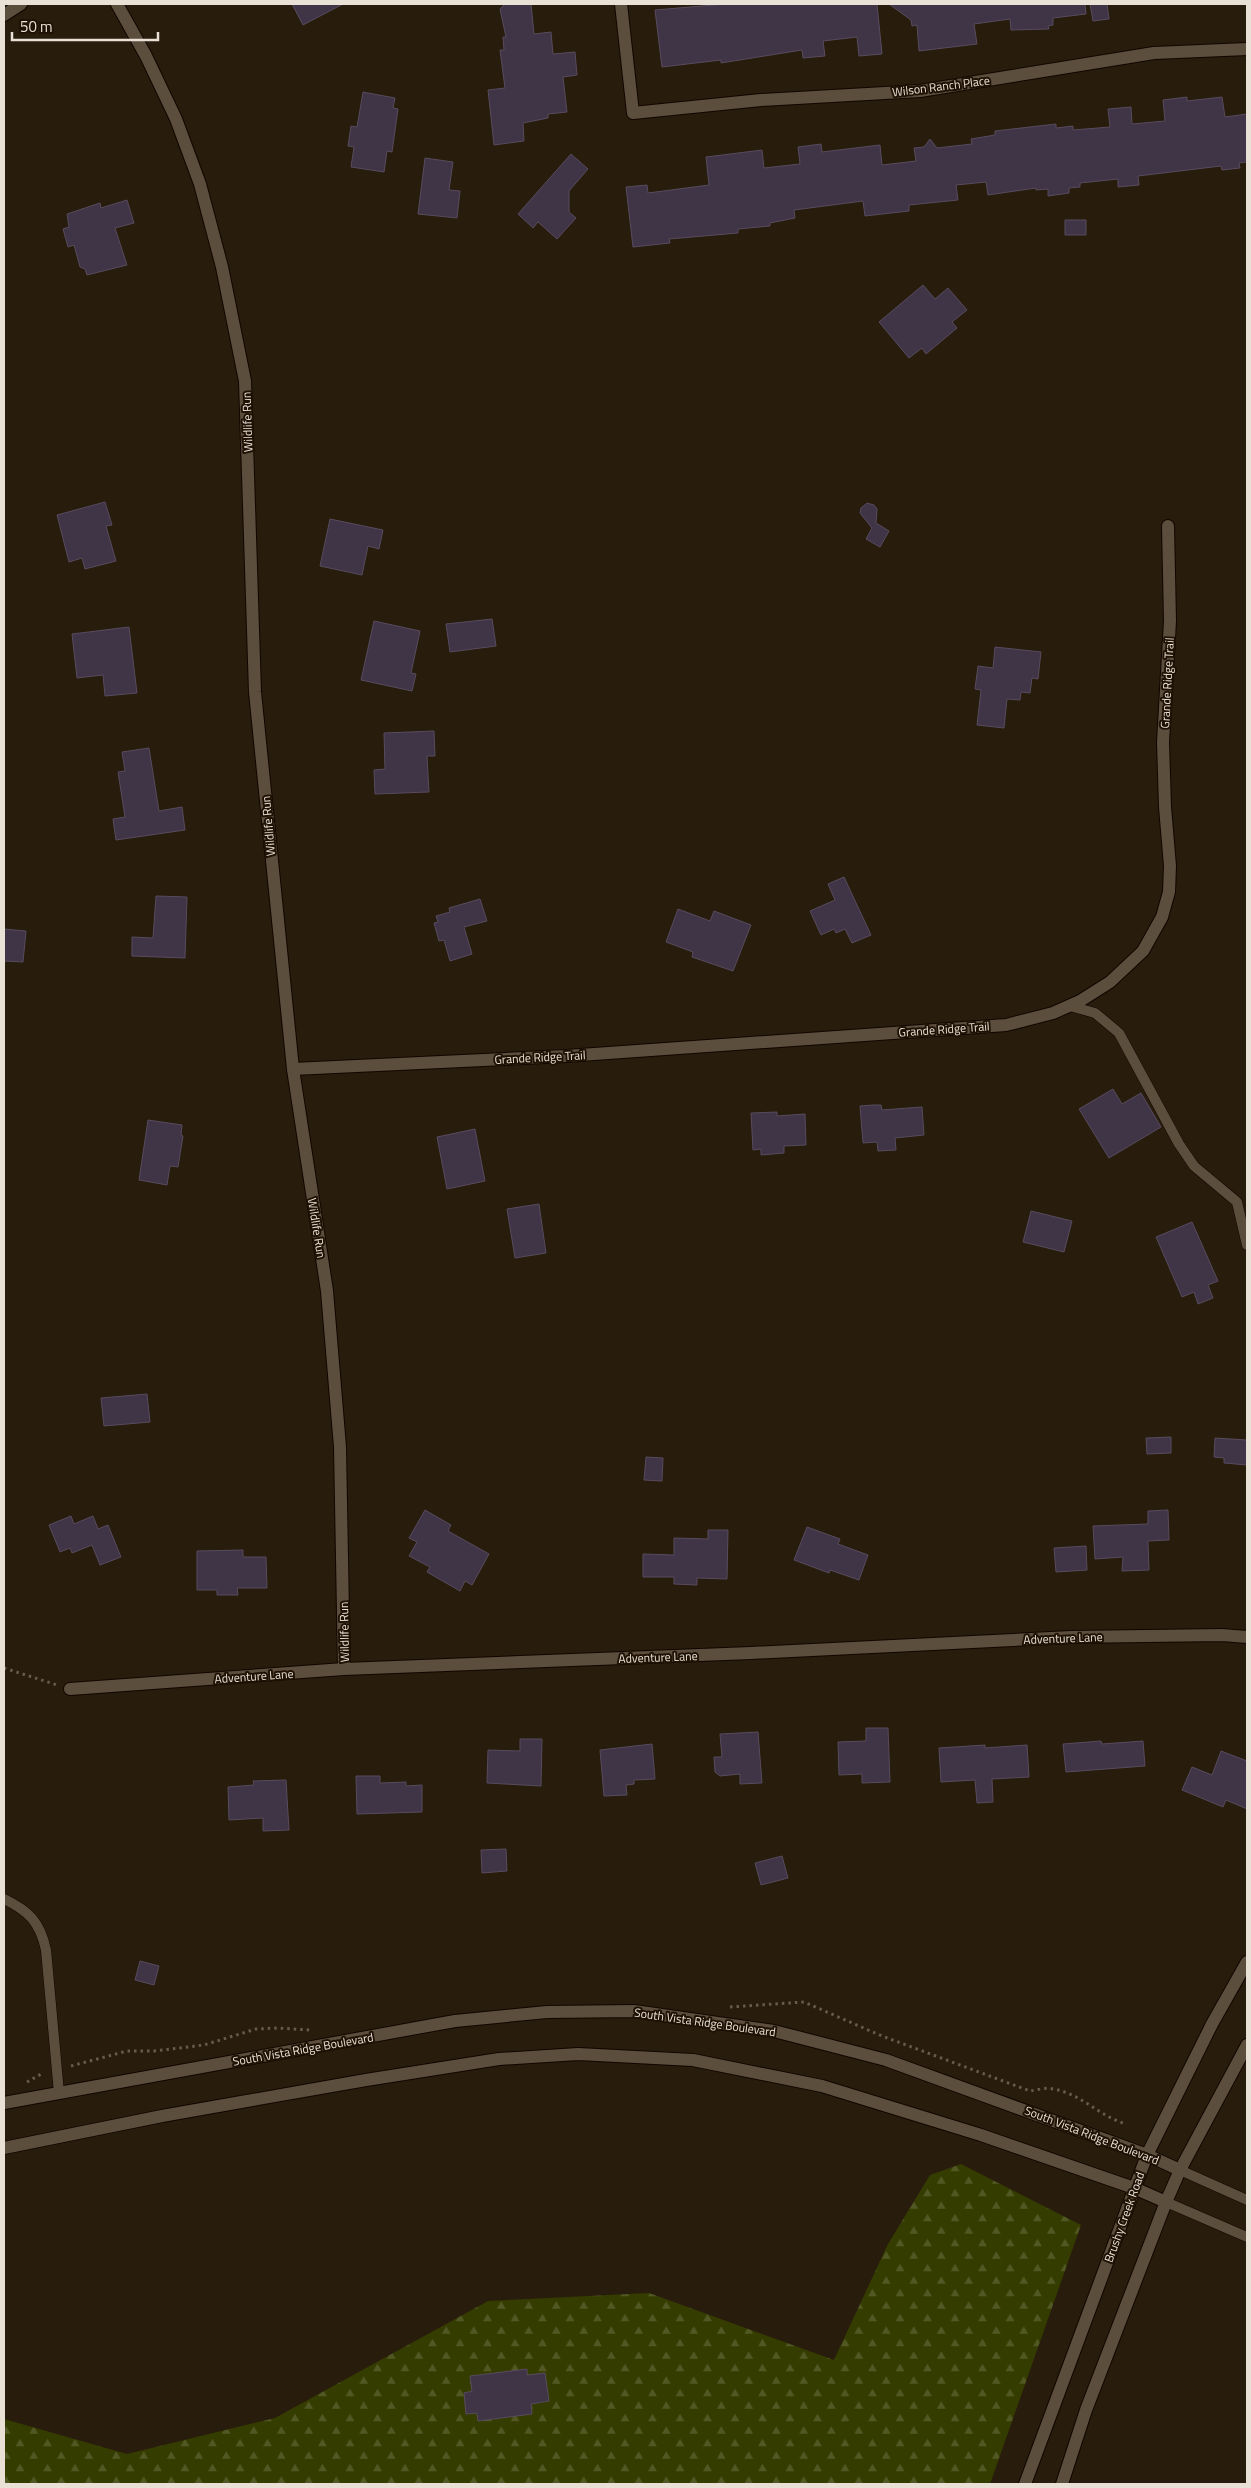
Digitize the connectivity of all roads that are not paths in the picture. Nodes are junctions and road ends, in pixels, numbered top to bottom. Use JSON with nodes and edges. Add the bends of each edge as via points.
{"nodes":[{"id":1,"x":21,"y":4,"type":"edge"},
{"id":2,"x":117,"y":4,"type":"edge"},
{"id":3,"x":622,"y":4,"type":"edge"},
{"id":4,"x":4,"y":15,"type":"edge"},
{"id":5,"x":1247,"y":49,"type":"edge"},
{"id":6,"x":1168,"y":526,"type":"dead end"},
{"id":7,"x":1070,"y":1006,"type":"junction"},
{"id":8,"x":293,"y":1069,"type":"junction"},
{"id":9,"x":1247,"y":1245,"type":"edge"},
{"id":10,"x":1247,"y":1637,"type":"edge"},
{"id":11,"x":344,"y":1669,"type":"junction"},
{"id":12,"x":70,"y":1689,"type":"road end"},
{"id":13,"x":4,"y":1899,"type":"edge"},
{"id":14,"x":1247,"y":1962,"type":"edge"},
{"id":15,"x":1247,"y":2045,"type":"edge"},
{"id":16,"x":59,"y":2093,"type":"junction"},
{"id":17,"x":4,"y":2103,"type":"edge"},
{"id":18,"x":4,"y":2148,"type":"edge"},
{"id":19,"x":1147,"y":2155,"type":"junction"},
{"id":20,"x":1180,"y":2170,"type":"junction"},
{"id":21,"x":1134,"y":2188,"type":"junction"},
{"id":22,"x":1247,"y":2200,"type":"edge"},
{"id":23,"x":1166,"y":2202,"type":"junction"},
{"id":24,"x":1247,"y":2237,"type":"edge"},
{"id":25,"x":1026,"y":2484,"type":"edge"},
{"id":26,"x":1062,"y":2484,"type":"edge"}],
"edges":[{"from":1,"to":4,"type":"street"},
{"from":2,"to":8,"type":"street","name":"Wildlife Run","via":[[176,119],[200,184],[222,267],[245,382],[255,692]]},
{"from":3,"to":5,"type":"street","name":"Wilson Ranch Place","via":[[632,113],[761,100],[920,91],[1154,53]]},
{"from":6,"to":7,"type":"street","name":"Grande Ridge Trail","via":[[1170,621],[1163,742],[1169,892],[1162,917],[1143,951],[1110,982]]},
{"from":7,"to":8,"type":"street","name":"Grande Ridge Trail","via":[[1006,1025],[566,1056]]},
{"from":7,"to":9,"type":"lane","via":[[1095,1013],[1119,1033],[1194,1166],[1237,1202]]},
{"from":8,"to":11,"type":"street","name":"Wildlife Run","via":[[327,1291],[340,1447]]},
{"from":10,"to":11,"type":"street","name":"Adventure Lane","via":[[1071,1637]]},
{"from":11,"to":12,"type":"street","name":"Adventure Lane"},
{"from":13,"to":16,"type":"lane","via":[[26,1912],[43,1932]]},
{"from":14,"to":19,"type":"street","name":"Brushy Creek Road","via":[[1212,2024]]},
{"from":15,"to":20,"type":"street"},
{"from":16,"to":17,"type":"street","name":"South Vista Ridge Boulevard"},
{"from":16,"to":19,"type":"street","name":"South Vista Ridge Boulevard","via":[[455,2021],[547,2012],[634,2011],[774,2031],[886,2060]]},
{"from":18,"to":21,"type":"street","via":[[366,2080],[499,2059],[578,2054],[693,2060],[822,2086],[981,2135]]},
{"from":19,"to":20,"type":"street","name":"South Vista Ridge Boulevard"},
{"from":19,"to":21,"type":"street","name":"Brushy Creek Road"},
{"from":20,"to":22,"type":"lane"},
{"from":20,"to":23,"type":"street"},
{"from":21,"to":23,"type":"street"},
{"from":21,"to":25,"type":"street","name":"Brushy Creek Road"},
{"from":23,"to":24,"type":"lane"},
{"from":23,"to":26,"type":"street"}]}
